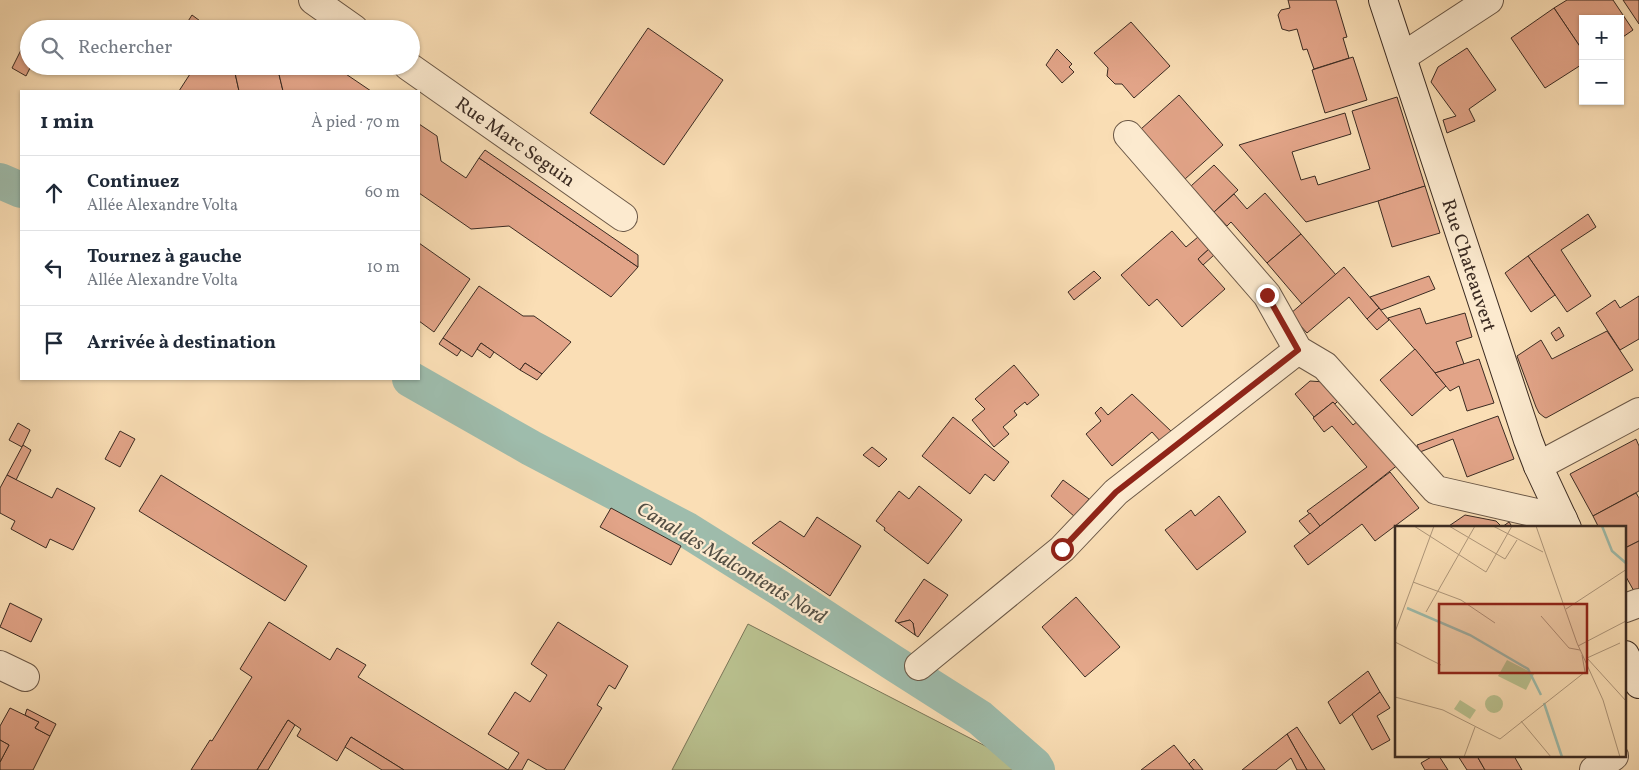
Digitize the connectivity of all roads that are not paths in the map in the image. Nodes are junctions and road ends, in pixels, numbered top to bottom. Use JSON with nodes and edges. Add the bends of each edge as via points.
{"nodes":[{"id":1,"x":313,"y":0,"type":"edge"},
{"id":2,"x":1383,"y":0,"type":"edge"},
{"id":3,"x":1489,"y":0,"type":"edge"},
{"id":4,"x":341,"y":20,"type":"edge"},
{"id":5,"x":1402,"y":56,"type":"junction"},
{"id":6,"x":420,"y":74,"type":"edge"},
{"id":7,"x":1128,"y":134,"type":"dead end"},
{"id":8,"x":623,"y":217,"type":"dead end"},
{"id":9,"x":1298,"y":350,"type":"junction"},
{"id":10,"x":1639,"y":412,"type":"edge"},
{"id":11,"x":1538,"y":466,"type":"junction"},
{"id":12,"x":1565,"y":523,"type":"edge"},
{"id":13,"x":1626,"y":657,"type":"edge"},
{"id":14,"x":0,"y":665,"type":"edge"},
{"id":15,"x":919,"y":666,"type":"dead end"},
{"id":16,"x":25,"y":677,"type":"dead end"},
{"id":17,"x":1639,"y":684,"type":"edge"},
{"id":18,"x":1611,"y":758,"type":"edge"},
{"id":19,"x":1594,"y":770,"type":"edge"}],
"edges":[{"from":1,"to":4,"type":"street"},
{"from":2,"to":5,"type":"street","name":"Rue Chateauvert"},
{"from":3,"to":5,"type":"street"},
{"from":5,"to":11,"type":"street","name":"Rue Chateauvert"},
{"from":6,"to":8,"type":"street","name":"Rue Marc Seguin"},
{"from":7,"to":9,"type":"street","via":[[1267,295]]},
{"from":9,"to":12,"type":"street","via":[[1325,366],[1436,490]]},
{"from":9,"to":15,"type":"street","via":[[1116,492],[1062,549]]},
{"from":10,"to":11,"type":"street"},
{"from":11,"to":12,"type":"street","name":"Rue Chateauvert"},
{"from":13,"to":17,"type":"street"},
{"from":14,"to":16,"type":"street"},
{"from":18,"to":19,"type":"street"}]}
